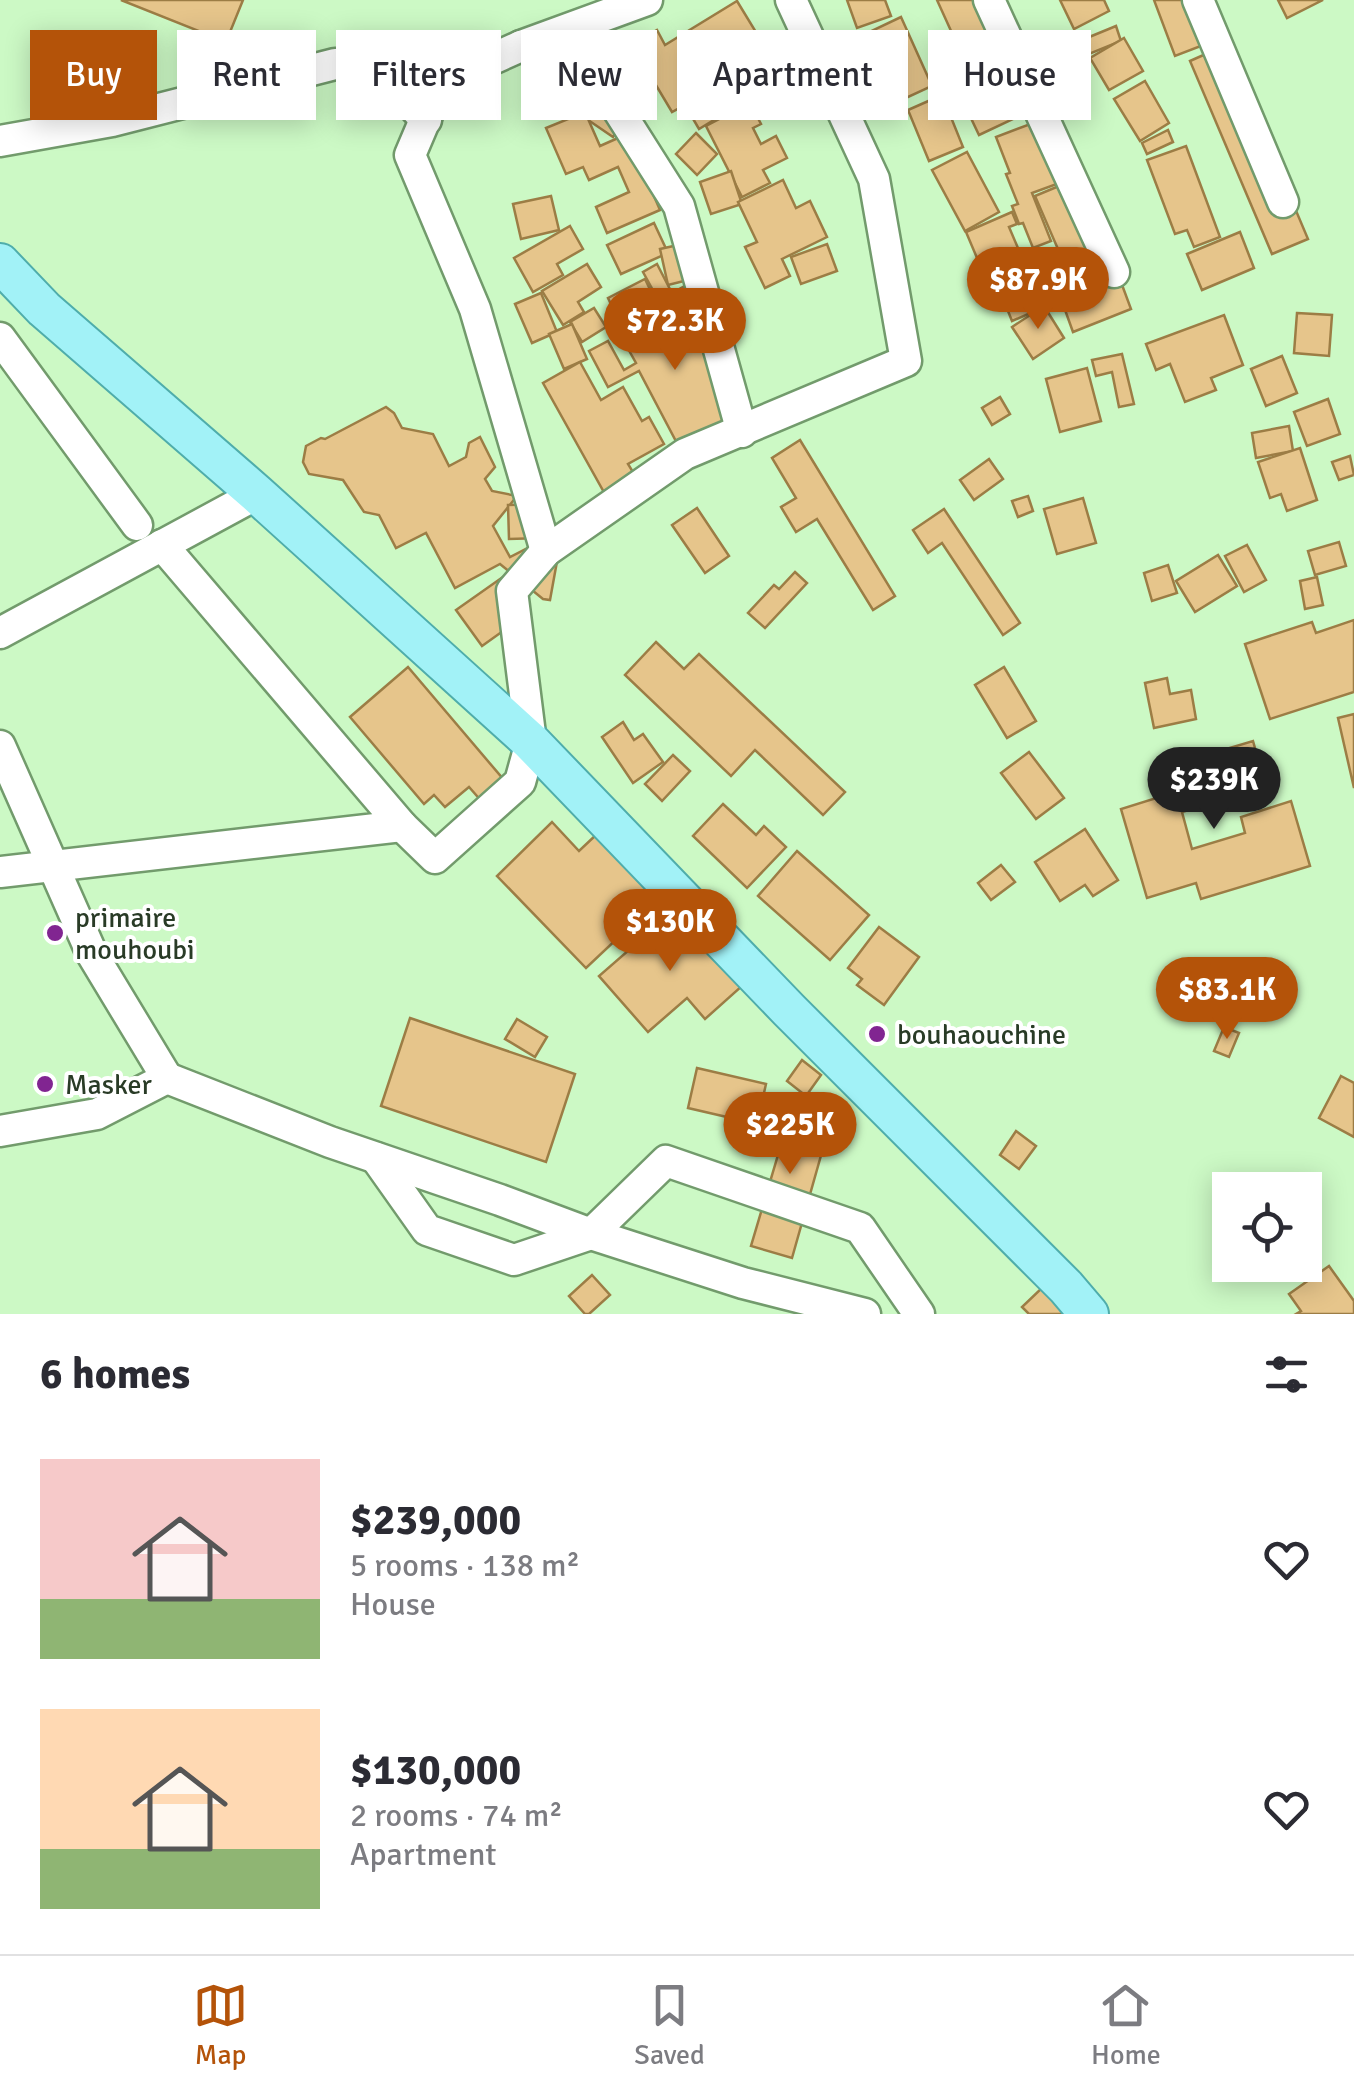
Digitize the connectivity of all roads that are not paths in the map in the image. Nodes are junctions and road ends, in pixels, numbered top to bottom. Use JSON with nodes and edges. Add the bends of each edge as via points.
{"nodes":[{"id":1,"x":646,"y":0,"type":"edge"},
{"id":2,"x":791,"y":0,"type":"edge"},
{"id":3,"x":989,"y":0,"type":"edge"},
{"id":4,"x":1198,"y":0,"type":"edge"},
{"id":5,"x":564,"y":30,"type":"edge"},
{"id":6,"x":521,"y":46,"type":"edge"},
{"id":7,"x":501,"y":55,"type":"edge"},
{"id":8,"x":336,"y":64,"type":"edge"},
{"id":9,"x":426,"y":120,"type":"edge"},
{"id":10,"x":625,"y":120,"type":"edge"},
{"id":11,"x":0,"y":142,"type":"edge"},
{"id":12,"x":1283,"y":202,"type":"dead end"},
{"id":13,"x":0,"y":263,"type":"edge"},
{"id":14,"x":1114,"y":272,"type":"dead end"},
{"id":15,"x":0,"y":338,"type":"edge"},
{"id":16,"x":742,"y":432,"type":"junction"},
{"id":17,"x":257,"y":494,"type":"junction"},
{"id":18,"x":137,"y":525,"type":"dead end"},
{"id":19,"x":162,"y":545,"type":"junction"},
{"id":20,"x":546,"y":552,"type":"junction"},
{"id":21,"x":0,"y":633,"type":"edge"},
{"id":22,"x":532,"y":742,"type":"junction"},
{"id":23,"x":0,"y":746,"type":"edge"},
{"id":24,"x":402,"y":826,"type":"junction"},
{"id":25,"x":53,"y":866,"type":"junction"},
{"id":26,"x":0,"y":872,"type":"edge"},
{"id":27,"x":167,"y":1078,"type":"junction"},
{"id":28,"x":0,"y":1132,"type":"edge"},
{"id":29,"x":376,"y":1158,"type":"junction"},
{"id":30,"x":591,"y":1234,"type":"junction"},
{"id":31,"x":865,"y":1314,"type":"edge"},
{"id":32,"x":920,"y":1314,"type":"edge"},
{"id":33,"x":1090,"y":1314,"type":"edge"}],
"edges":[{"from":1,"to":5,"type":"street"},
{"from":2,"to":16,"type":"street","via":[[874,179],[906,361]]},
{"from":3,"to":14,"type":"street"},
{"from":4,"to":12,"type":"street"},
{"from":6,"to":7,"type":"street"},
{"from":8,"to":11,"type":"street"},
{"from":9,"to":20,"type":"street","via":[[410,155],[475,310]]},
{"from":10,"to":16,"type":"street","via":[[679,206]]},
{"from":13,"to":17,"type":"main road"},
{"from":15,"to":18,"type":"street"},
{"from":16,"to":20,"type":"street","via":[[684,454]]},
{"from":17,"to":19,"type":"street"},
{"from":17,"to":22,"type":"main road"},
{"from":19,"to":21,"type":"street"},
{"from":19,"to":24,"type":"street"},
{"from":20,"to":22,"type":"street","via":[[512,591]]},
{"from":22,"to":24,"type":"street","via":[[520,782],[434,858]]},
{"from":22,"to":33,"type":"main road"},
{"from":23,"to":25,"type":"street"},
{"from":24,"to":25,"type":"street"},
{"from":25,"to":26,"type":"street"},
{"from":25,"to":27,"type":"street","via":[[92,954]]},
{"from":27,"to":28,"type":"street","via":[[97,1114]]},
{"from":27,"to":29,"type":"street"},
{"from":29,"to":30,"type":"street"},
{"from":29,"to":30,"type":"street","via":[[427,1230],[514,1260]]},
{"from":30,"to":31,"type":"street"},
{"from":30,"to":32,"type":"street","via":[[666,1161],[860,1228]]}]}
